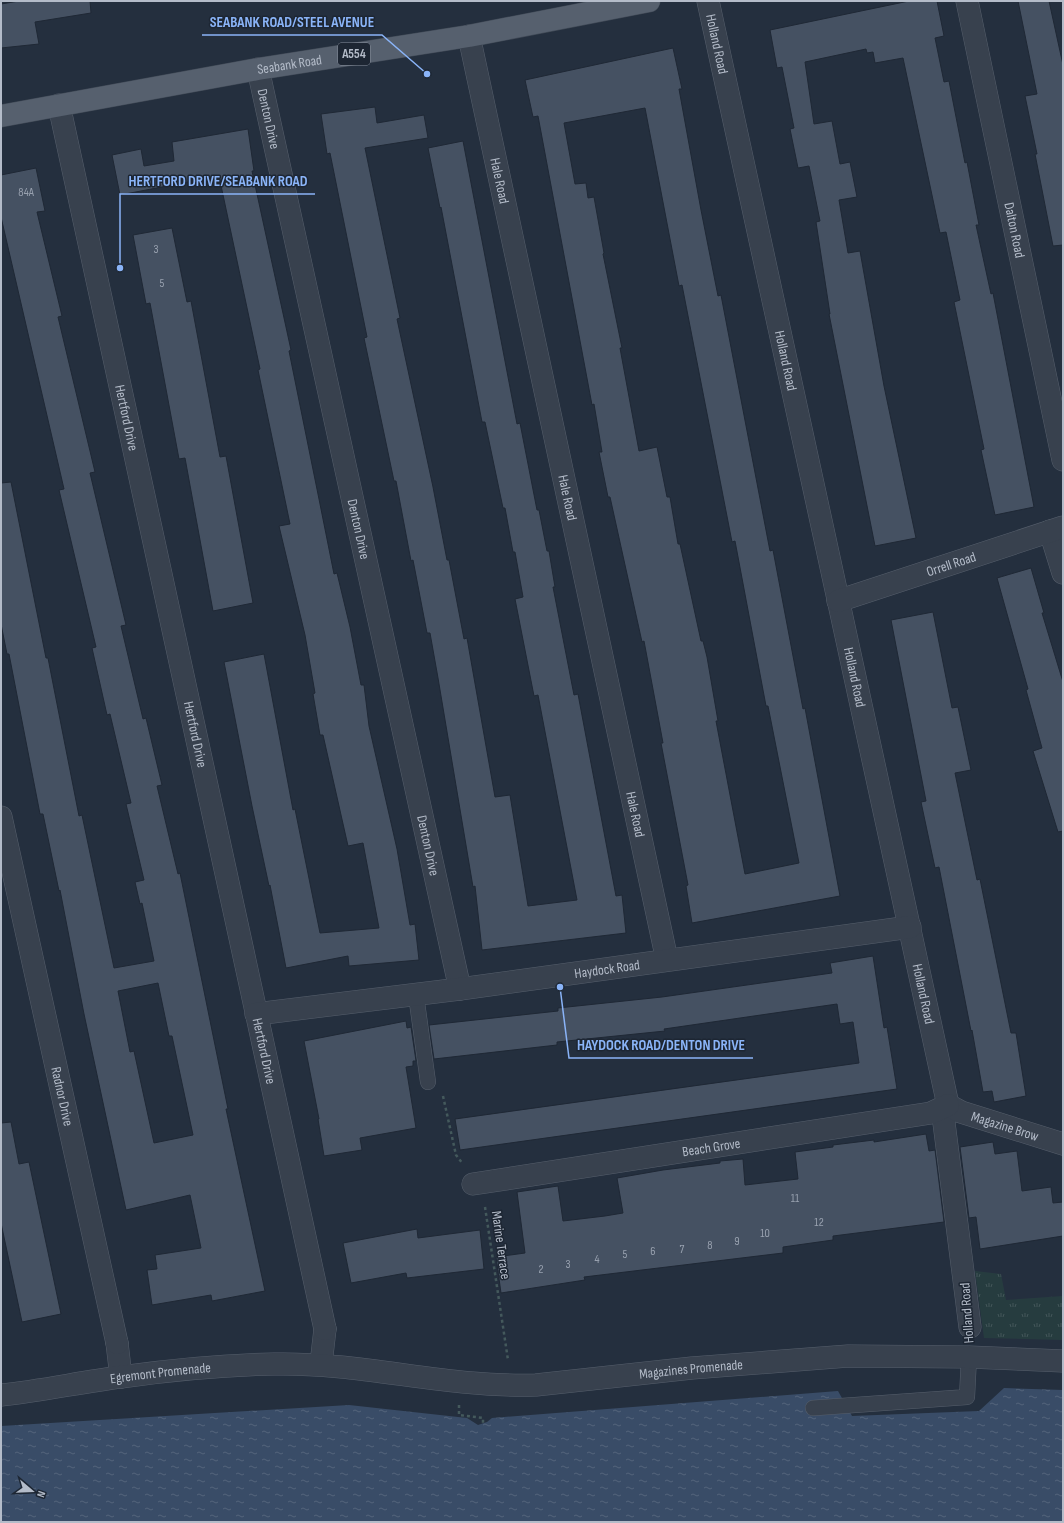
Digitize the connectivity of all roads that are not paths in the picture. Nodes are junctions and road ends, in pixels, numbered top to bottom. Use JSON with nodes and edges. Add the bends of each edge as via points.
{"nodes":[{"id":1,"x":649,"y":1,"type":"edge"},
{"id":2,"x":708,"y":1,"type":"edge"},
{"id":3,"x":966,"y":1,"type":"edge"},
{"id":4,"x":469,"y":36,"type":"junction"},
{"id":5,"x":258,"y":69,"type":"junction"},
{"id":6,"x":59,"y":105,"type":"junction"},
{"id":7,"x":1,"y":116,"type":"edge"},
{"id":8,"x":1063,"y":460,"type":"edge"},
{"id":9,"x":1056,"y":529,"type":"edge"},
{"id":10,"x":1063,"y":573,"type":"edge"},
{"id":11,"x":838,"y":601,"type":"junction"},
{"id":12,"x":1,"y":817,"type":"edge"},
{"id":13,"x":910,"y":927,"type":"junction"},
{"id":14,"x":667,"y":960,"type":"junction"},
{"id":15,"x":460,"y":989,"type":"junction"},
{"id":16,"x":416,"y":995,"type":"junction"},
{"id":17,"x":256,"y":1014,"type":"junction"},
{"id":18,"x":428,"y":1082,"type":"road end"},
{"id":19,"x":948,"y":1105,"type":"junction"},
{"id":20,"x":1063,"y":1144,"type":"edge"},
{"id":21,"x":478,"y":1183,"type":"road end"},
{"id":22,"x":969,"y":1357,"type":"junction"},
{"id":23,"x":1063,"y":1361,"type":"edge"},
{"id":24,"x":321,"y":1364,"type":"junction"},
{"id":25,"x":121,"y":1376,"type":"junction"},
{"id":26,"x":1,"y":1395,"type":"edge"},
{"id":27,"x":813,"y":1408,"type":"dead end"}],
"edges":[{"from":1,"to":4,"type":"main road","name":"Seabank Road","number":"A554"},
{"from":2,"to":11,"type":"street","name":"Holland Road"},
{"from":3,"to":8,"type":"street","name":"Dalton Road"},
{"from":4,"to":5,"type":"main road","name":"Seabank Road","number":"A554"},
{"from":4,"to":14,"type":"street","name":"Hale Road"},
{"from":5,"to":6,"type":"main road","name":"Seabank Road","number":"A554"},
{"from":5,"to":15,"type":"street","name":"Denton Drive"},
{"from":6,"to":7,"type":"main road","name":"Seabank Road","number":"A554"},
{"from":6,"to":17,"type":"street","name":"Hertford Drive"},
{"from":9,"to":10,"type":"street"},
{"from":9,"to":11,"type":"street","name":"Orrell Road"},
{"from":11,"to":13,"type":"street","name":"Holland Road"},
{"from":12,"to":25,"type":"street","name":"Radnor Drive","via":[[117,1343]]},
{"from":13,"to":14,"type":"street","name":"Haydock Road"},
{"from":13,"to":19,"type":"street","name":"Holland Road"},
{"from":14,"to":15,"type":"street","name":"Haydock Road"},
{"from":15,"to":16,"type":"street","name":"Haydock Road"},
{"from":16,"to":17,"type":"street","name":"Haydock Road"},
{"from":16,"to":18,"type":"lane"},
{"from":17,"to":24,"type":"street","name":"Hertford Drive","via":[[324,1329]]},
{"from":19,"to":20,"type":"street","name":"Magazine Brow","via":[[961,1112]]},
{"from":19,"to":21,"type":"street","name":"Beach Grove","via":[[931,1113]]},
{"from":19,"to":22,"type":"street","name":"Holland Road","via":[[944,1123],[970,1327]]},
{"from":22,"to":23,"type":"street","name":"Magazines Promenade"},
{"from":22,"to":24,"type":"street","name":"Magazines Promenade","via":[[848,1356],[796,1359],[512,1386],[458,1382]]},
{"from":22,"to":27,"type":"lane","via":[[967,1397]]},
{"from":24,"to":25,"type":"street","name":"Egremont Promenade","via":[[273,1364]]},
{"from":25,"to":26,"type":"street","name":"Egremont Promenade"}]}
